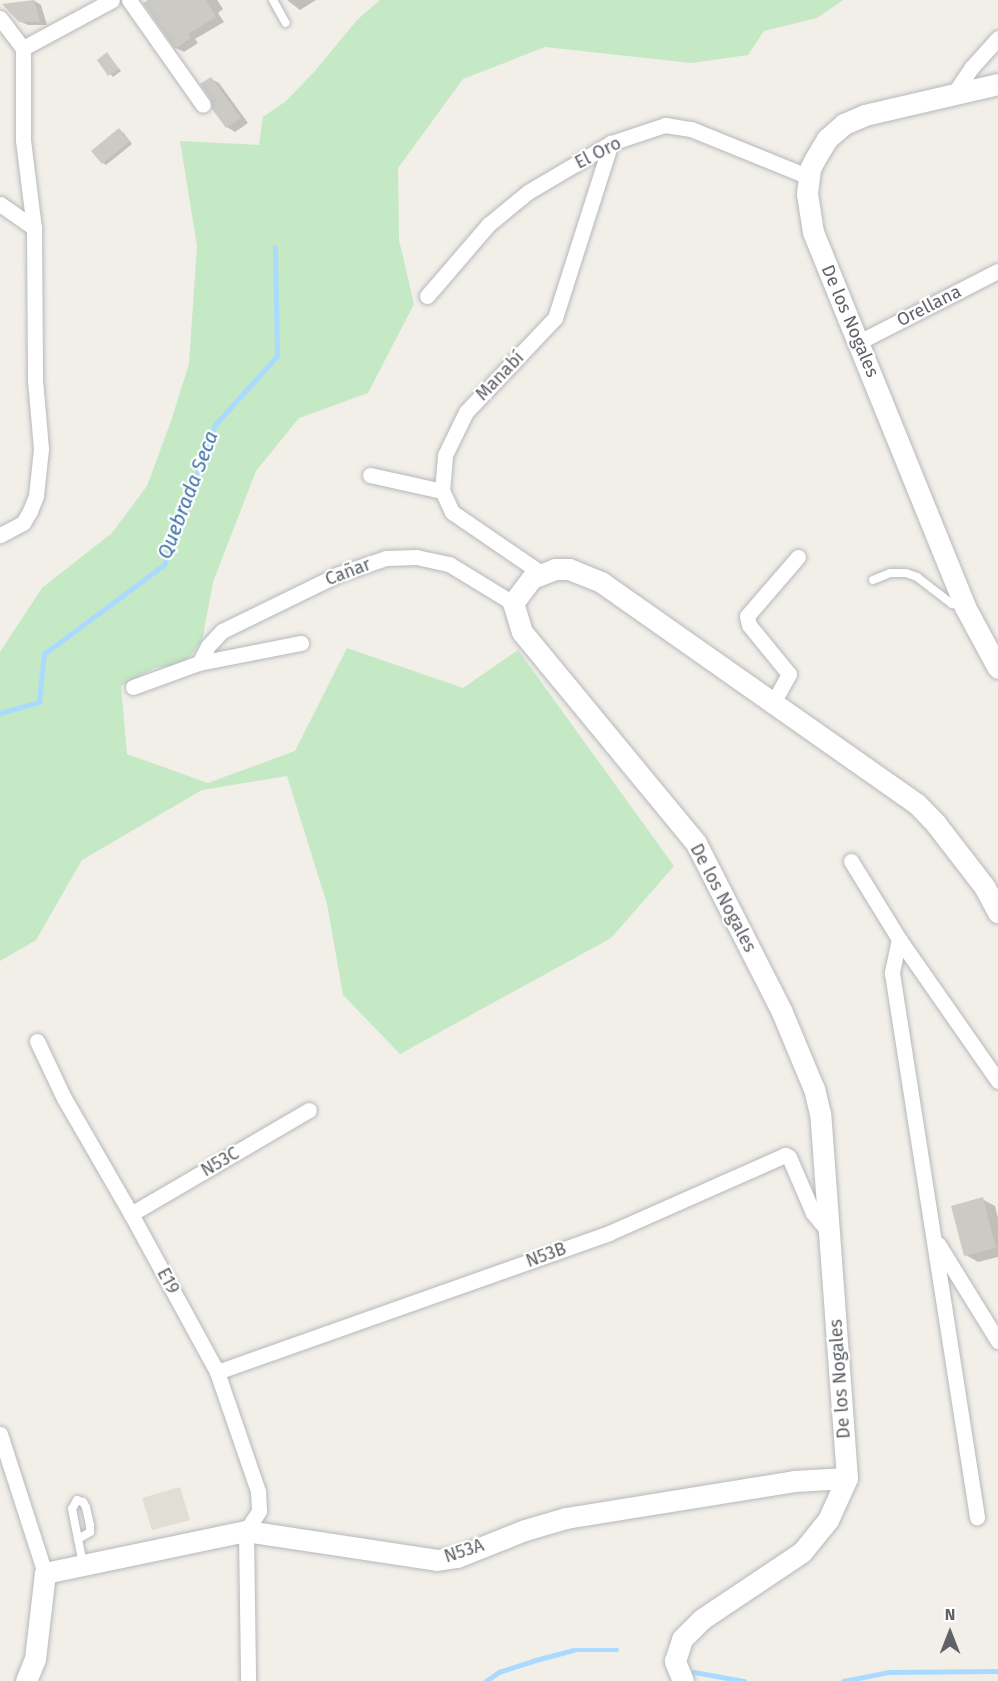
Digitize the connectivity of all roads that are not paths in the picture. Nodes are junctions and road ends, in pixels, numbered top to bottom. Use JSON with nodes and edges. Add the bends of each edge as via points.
{"nodes":[{"id":1,"x":112,"y":0,"type":"edge"},
{"id":2,"x":129,"y":0,"type":"edge"},
{"id":3,"x":273,"y":0,"type":"edge"},
{"id":4,"x":0,"y":18,"type":"edge"},
{"id":5,"x":286,"y":23,"type":"dead end"},
{"id":6,"x":998,"y":38,"type":"edge"},
{"id":7,"x":23,"y":48,"type":"junction"},
{"id":8,"x":998,"y":84,"type":"edge"},
{"id":9,"x":953,"y":95,"type":"junction"},
{"id":10,"x":203,"y":105,"type":"dead end"},
{"id":11,"x":611,"y":143,"type":"junction"},
{"id":12,"x":809,"y":177,"type":"junction"},
{"id":13,"x":0,"y":204,"type":"edge"},
{"id":14,"x":34,"y":228,"type":"junction"},
{"id":15,"x":998,"y":271,"type":"edge"},
{"id":16,"x":427,"y":296,"type":"dead end"},
{"id":17,"x":860,"y":342,"type":"junction"},
{"id":18,"x":370,"y":475,"type":"dead end"},
{"id":19,"x":442,"y":491,"type":"junction"},
{"id":20,"x":0,"y":535,"type":"edge"},
{"id":21,"x":798,"y":557,"type":"dead end"},
{"id":22,"x":541,"y":573,"type":"junction"},
{"id":23,"x":873,"y":580,"type":"dead end"},
{"id":24,"x":513,"y":603,"type":"junction"},
{"id":25,"x":965,"y":607,"type":"junction"},
{"id":26,"x":301,"y":643,"type":"dead end"},
{"id":27,"x":199,"y":663,"type":"junction"},
{"id":28,"x":998,"y":668,"type":"edge"},
{"id":29,"x":133,"y":687,"type":"dead end"},
{"id":30,"x":774,"y":701,"type":"junction"},
{"id":31,"x":851,"y":861,"type":"dead end"},
{"id":32,"x":998,"y":912,"type":"edge"},
{"id":33,"x":898,"y":939,"type":"junction"},
{"id":34,"x":37,"y":1041,"type":"dead end"},
{"id":35,"x":998,"y":1081,"type":"edge"},
{"id":36,"x":309,"y":1110,"type":"dead end"},
{"id":37,"x":131,"y":1214,"type":"junction"},
{"id":38,"x":829,"y":1232,"type":"junction"},
{"id":39,"x":933,"y":1235,"type":"junction"},
{"id":40,"x":998,"y":1341,"type":"edge"},
{"id":41,"x":217,"y":1372,"type":"junction"},
{"id":42,"x":0,"y":1434,"type":"edge"},
{"id":43,"x":847,"y":1478,"type":"junction"},
{"id":44,"x":977,"y":1517,"type":"dead end"},
{"id":45,"x":246,"y":1531,"type":"junction"},
{"id":46,"x":78,"y":1539,"type":"dead end"},
{"id":47,"x":83,"y":1564,"type":"junction"},
{"id":48,"x":45,"y":1573,"type":"junction"},
{"id":49,"x":26,"y":1681,"type":"edge"},
{"id":50,"x":248,"y":1681,"type":"edge"},
{"id":51,"x":683,"y":1681,"type":"edge"}],
"edges":[{"from":1,"to":7,"type":"street"},
{"from":2,"to":10,"type":"street"},
{"from":3,"to":5,"type":"lane"},
{"from":4,"to":7,"type":"street"},
{"from":6,"to":9,"type":"street"},
{"from":7,"to":14,"type":"street","via":[[23,140]]},
{"from":8,"to":9,"type":"street","name":"De los Nogales"},
{"from":9,"to":12,"type":"street","name":"De los Nogales","via":[[865,115],[844,124],[820,148]]},
{"from":11,"to":12,"type":"street","name":"El Oro","via":[[665,126],[691,129]]},
{"from":11,"to":16,"type":"street","name":"El Oro","via":[[528,192],[489,224]]},
{"from":11,"to":19,"type":"street","name":"Manabí","via":[[555,318],[466,412],[444,455]]},
{"from":12,"to":17,"type":"street","name":"De los Nogales","via":[[807,209],[813,232]]},
{"from":13,"to":14,"type":"street"},
{"from":14,"to":20,"type":"street","via":[[35,380],[41,449],[36,496],[23,524]]},
{"from":15,"to":17,"type":"street","name":"Orellana"},
{"from":17,"to":25,"type":"street","name":"De los Nogales"},
{"from":18,"to":19,"type":"street"},
{"from":19,"to":22,"type":"street","via":[[452,512]]},
{"from":21,"to":30,"type":"street","via":[[747,616],[749,625],[789,674]]},
{"from":22,"to":24,"type":"street","via":[[532,578]]},
{"from":22,"to":30,"type":"street","via":[[569,569],[601,582]]},
{"from":23,"to":25,"type":"lane","via":[[890,573],[906,573],[952,604]]},
{"from":24,"to":27,"type":"street","name":"Cañar","via":[[449,564],[416,557],[386,558],[339,573],[222,631]]},
{"from":24,"to":38,"type":"street","name":"De los Nogales","via":[[522,632],[696,843],[782,1012],[814,1089],[820,1114]]},
{"from":25,"to":28,"type":"street","name":"De los Nogales"},
{"from":26,"to":27,"type":"street"},
{"from":27,"to":29,"type":"street"},
{"from":30,"to":32,"type":"street","via":[[917,804],[984,886]]},
{"from":31,"to":33,"type":"street"},
{"from":33,"to":35,"type":"street"},
{"from":33,"to":39,"type":"street","via":[[892,973]]},
{"from":34,"to":37,"type":"street","name":"E19","via":[[64,1098]]},
{"from":36,"to":37,"type":"street","name":"N53C"},
{"from":37,"to":41,"type":"street","name":"E19"},
{"from":38,"to":41,"type":"street","name":"N53B","via":[[813,1213],[785,1155],[609,1233]]},
{"from":38,"to":43,"type":"street","name":"De los Nogales"},
{"from":39,"to":40,"type":"street"},
{"from":39,"to":44,"type":"street"},
{"from":41,"to":45,"type":"street","name":"E19","via":[[258,1491],[259,1510]]},
{"from":42,"to":48,"type":"street"},
{"from":43,"to":45,"type":"street","name":"N53A","via":[[794,1481],[566,1518],[458,1557],[437,1560]]},
{"from":43,"to":51,"type":"street","name":"De los Nogales","via":[[828,1520],[802,1552],[702,1619],[682,1639],[675,1661]]},
{"from":45,"to":47,"type":"street","name":"N53A"},
{"from":45,"to":50,"type":"street"},
{"from":46,"to":47,"type":"lane"},
{"from":47,"to":48,"type":"street","name":"N53A"},
{"from":48,"to":49,"type":"street","via":[[36,1659]]}]}
